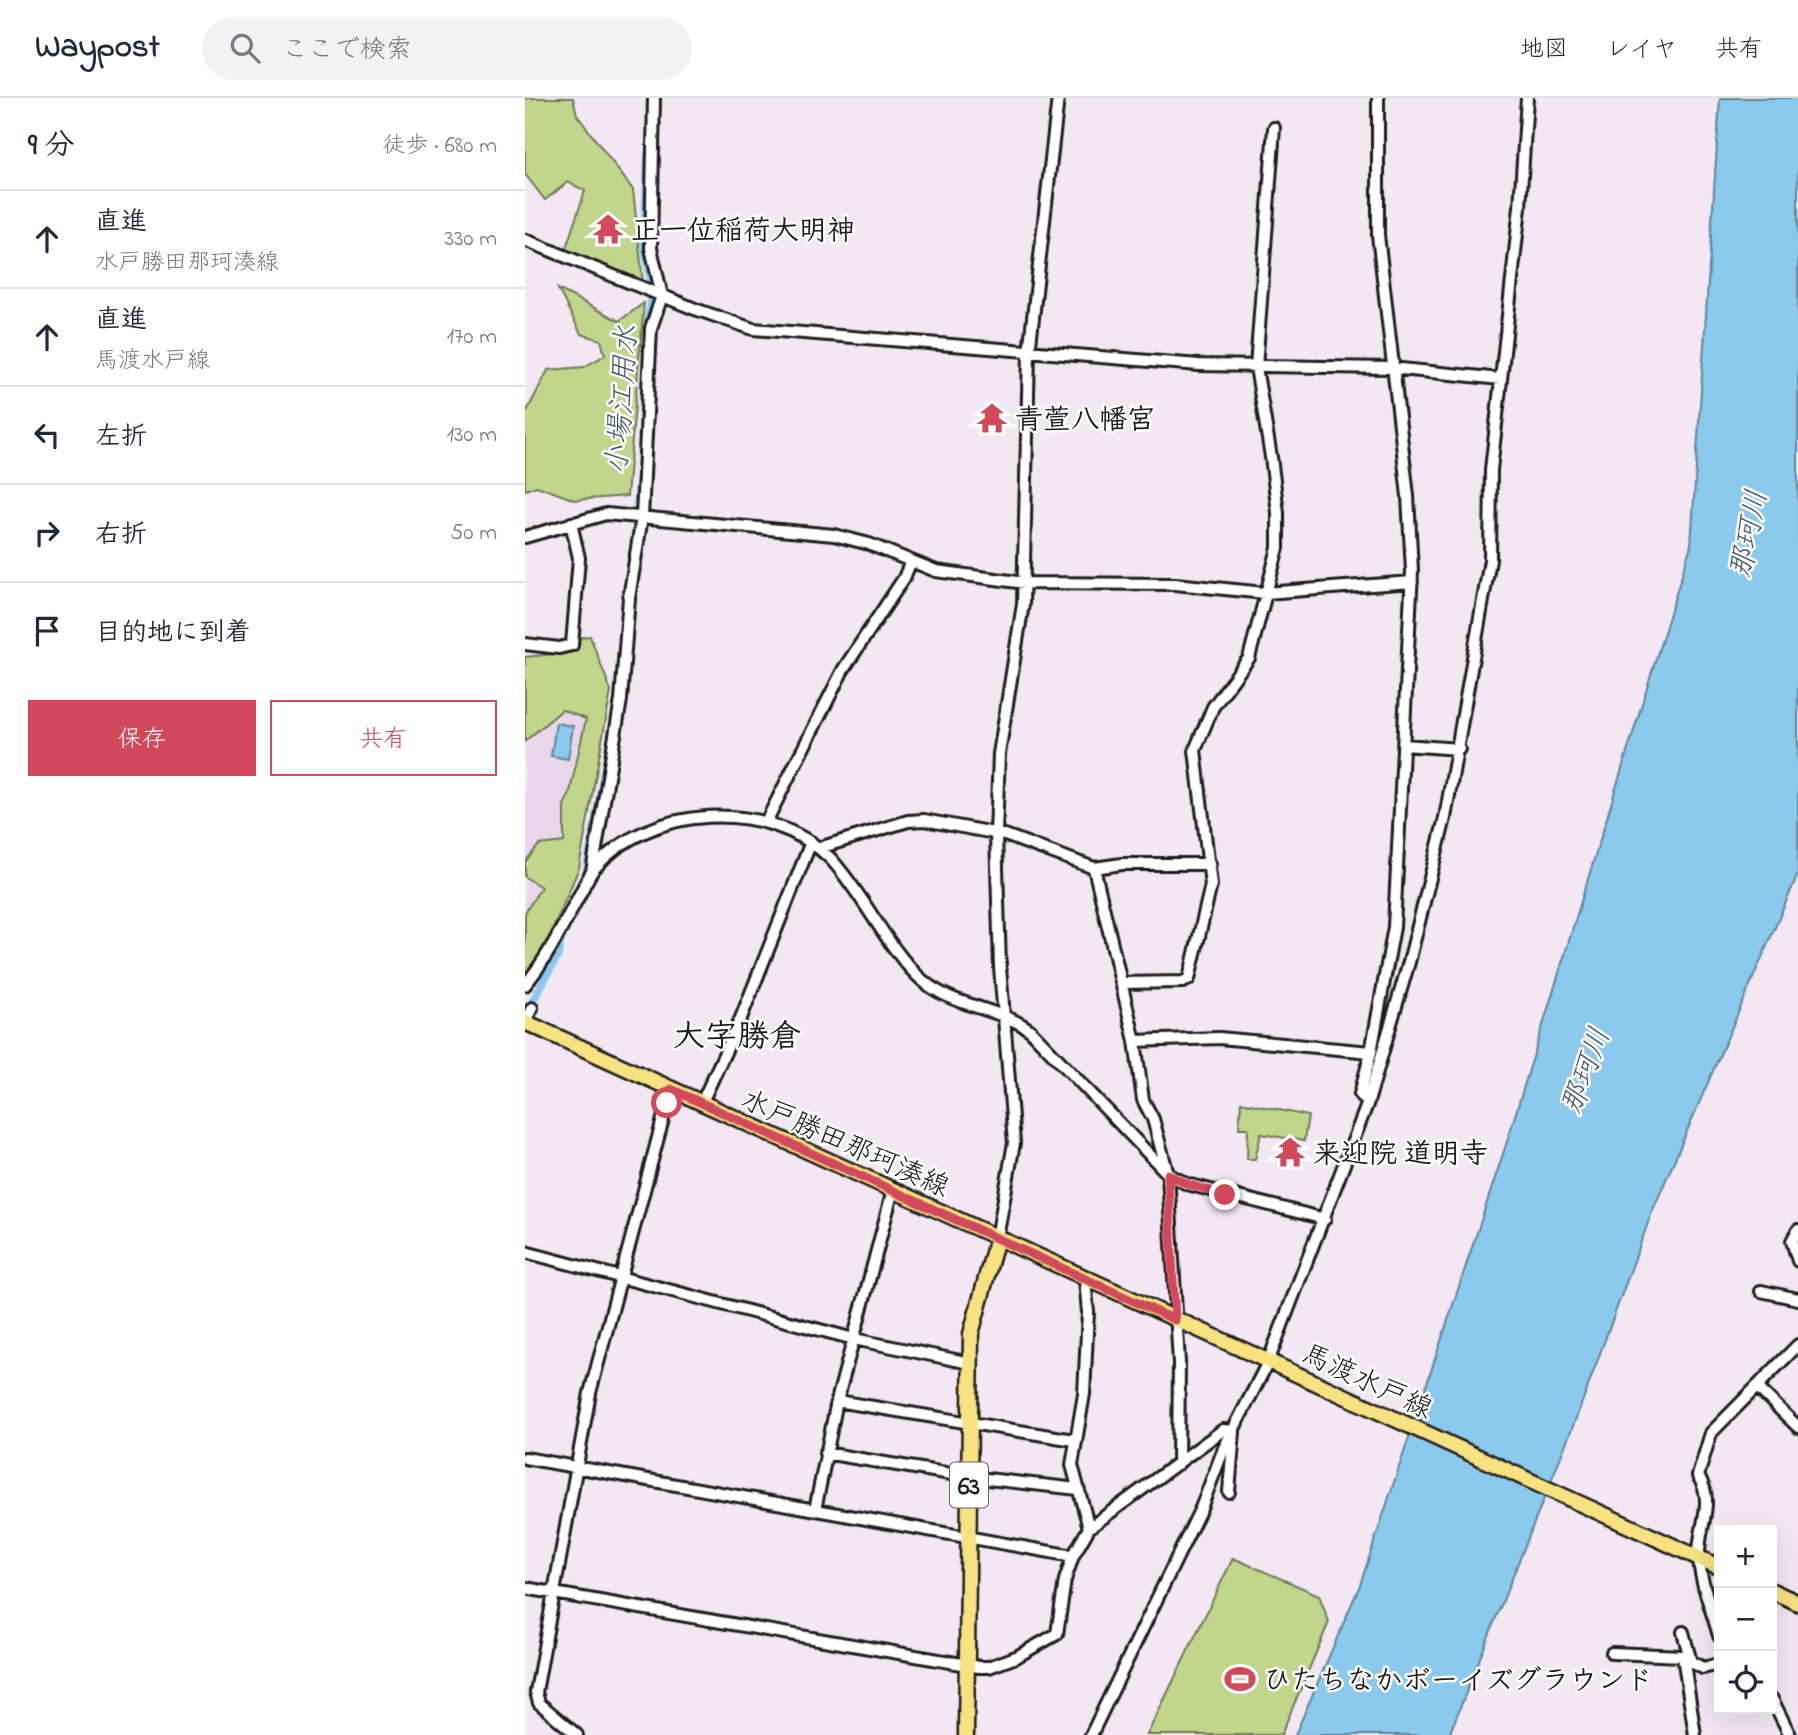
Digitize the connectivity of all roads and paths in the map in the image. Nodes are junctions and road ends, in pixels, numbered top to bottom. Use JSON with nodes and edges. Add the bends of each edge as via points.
{"nodes":[{"id":1,"x":654,"y":98,"type":"edge"},
{"id":2,"x":1058,"y":98,"type":"edge"},
{"id":3,"x":1378,"y":98,"type":"edge"},
{"id":4,"x":1527,"y":98,"type":"edge"},
{"id":5,"x":1273,"y":128,"type":"dead end"},
{"id":6,"x":525,"y":240,"type":"edge"},
{"id":7,"x":662,"y":296,"type":"junction"},
{"id":8,"x":1029,"y":353,"type":"junction"},
{"id":9,"x":1256,"y":367,"type":"junction"},
{"id":10,"x":1391,"y":368,"type":"junction"},
{"id":11,"x":1501,"y":379,"type":"junction"},
{"id":12,"x":642,"y":517,"type":"junction"},
{"id":13,"x":571,"y":523,"type":"junction"},
{"id":14,"x":525,"y":537,"type":"edge"},
{"id":15,"x":911,"y":561,"type":"junction"},
{"id":16,"x":1412,"y":582,"type":"junction"},
{"id":17,"x":1025,"y":583,"type":"junction"},
{"id":18,"x":1265,"y":593,"type":"junction"},
{"id":19,"x":525,"y":644,"type":"edge"},
{"id":20,"x":1404,"y":745,"type":"junction"},
{"id":21,"x":1459,"y":749,"type":"junction"},
{"id":22,"x":765,"y":822,"type":"junction"},
{"id":23,"x":996,"y":834,"type":"junction"},
{"id":24,"x":815,"y":845,"type":"junction"},
{"id":25,"x":1210,"y":864,"type":"junction"},
{"id":26,"x":1094,"y":868,"type":"junction"},
{"id":27,"x":591,"y":872,"type":"junction"},
{"id":28,"x":1121,"y":983,"type":"junction"},
{"id":29,"x":525,"y":985,"type":"edge"},
{"id":30,"x":532,"y":1008,"type":"dead end"},
{"id":31,"x":1005,"y":1016,"type":"junction"},
{"id":32,"x":525,"y":1022,"type":"edge"},
{"id":33,"x":1135,"y":1041,"type":"junction"},
{"id":34,"x":1371,"y":1052,"type":"junction"},
{"id":35,"x":671,"y":1089,"type":"junction"},
{"id":36,"x":1368,"y":1102,"type":"junction"},
{"id":37,"x":701,"y":1104,"type":"junction"},
{"id":38,"x":1168,"y":1174,"type":"junction"},
{"id":39,"x":893,"y":1191,"type":"junction"},
{"id":40,"x":1325,"y":1219,"type":"junction"},
{"id":41,"x":1798,"y":1230,"type":"edge"},
{"id":42,"x":997,"y":1238,"type":"junction"},
{"id":43,"x":525,"y":1252,"type":"edge"},
{"id":44,"x":1798,"y":1261,"type":"edge"},
{"id":45,"x":620,"y":1277,"type":"junction"},
{"id":46,"x":1085,"y":1279,"type":"junction"},
{"id":47,"x":1761,"y":1291,"type":"dead end"},
{"id":48,"x":1798,"y":1299,"type":"edge"},
{"id":49,"x":1175,"y":1320,"type":"junction"},
{"id":50,"x":854,"y":1339,"type":"junction"},
{"id":51,"x":1798,"y":1345,"type":"edge"},
{"id":52,"x":1268,"y":1362,"type":"junction"},
{"id":53,"x":970,"y":1363,"type":"junction"},
{"id":54,"x":1756,"y":1387,"type":"junction"},
{"id":55,"x":837,"y":1401,"type":"junction"},
{"id":56,"x":969,"y":1424,"type":"junction"},
{"id":57,"x":1798,"y":1427,"type":"edge"},
{"id":58,"x":1234,"y":1431,"type":"junction"},
{"id":59,"x":1074,"y":1440,"type":"junction"},
{"id":60,"x":825,"y":1453,"type":"junction"},
{"id":61,"x":525,"y":1458,"type":"edge"},
{"id":62,"x":1178,"y":1464,"type":"junction"},
{"id":63,"x":576,"y":1467,"type":"junction"},
{"id":64,"x":969,"y":1477,"type":"junction"},
{"id":65,"x":1078,"y":1489,"type":"junction"},
{"id":66,"x":1229,"y":1492,"type":"dead end"},
{"id":67,"x":815,"y":1510,"type":"junction"},
{"id":68,"x":1089,"y":1528,"type":"junction"},
{"id":69,"x":968,"y":1538,"type":"junction"},
{"id":70,"x":1073,"y":1556,"type":"junction"},
{"id":71,"x":1698,"y":1557,"type":"junction"},
{"id":72,"x":1714,"y":1565,"type":"edge"},
{"id":73,"x":525,"y":1588,"type":"edge"},
{"id":74,"x":1777,"y":1593,"type":"edge"},
{"id":75,"x":555,"y":1594,"type":"junction"},
{"id":76,"x":1798,"y":1603,"type":"edge"},
{"id":77,"x":1714,"y":1617,"type":"edge"},
{"id":78,"x":1683,"y":1632,"type":"dead end"},
{"id":79,"x":1612,"y":1653,"type":"dead end"},
{"id":80,"x":966,"y":1663,"type":"junction"},
{"id":81,"x":1714,"y":1665,"type":"edge"},
{"id":82,"x":1777,"y":1709,"type":"edge"},
{"id":83,"x":577,"y":1735,"type":"edge"},
{"id":84,"x":967,"y":1735,"type":"edge"},
{"id":85,"x":1091,"y":1735,"type":"edge"},
{"id":86,"x":1695,"y":1735,"type":"edge"},
{"id":87,"x":1790,"y":1735,"type":"edge"}],
"edges":[{"from":1,"to":7,"type":"street","via":[[651,248]]},
{"from":2,"to":8,"type":"street"},
{"from":3,"to":10,"type":"street","via":[[1378,235]]},
{"from":4,"to":11,"type":"street"},
{"from":5,"to":9,"type":"street"},
{"from":6,"to":7,"type":"street"},
{"from":7,"to":8,"type":"street","via":[[753,329]]},
{"from":7,"to":12,"type":"street","via":[[651,328]]},
{"from":8,"to":9,"type":"street"},
{"from":8,"to":17,"type":"street"},
{"from":9,"to":10,"type":"street"},
{"from":9,"to":18,"type":"street","via":[[1278,513],[1278,548]]},
{"from":10,"to":11,"type":"street"},
{"from":10,"to":16,"type":"street","via":[[1408,496]]},
{"from":11,"to":21,"type":"street","via":[[1491,470],[1490,560]]},
{"from":12,"to":13,"type":"street","via":[[606,514]]},
{"from":12,"to":15,"type":"street","via":[[834,535]]},
{"from":12,"to":27,"type":"street","via":[[629,598],[621,700]]},
{"from":13,"to":14,"type":"street"},
{"from":13,"to":19,"type":"street","via":[[579,558],[572,645]]},
{"from":15,"to":17,"type":"street","via":[[946,573]]},
{"from":15,"to":22,"type":"street","via":[[843,670]]},
{"from":16,"to":18,"type":"street"},
{"from":16,"to":20,"type":"street"},
{"from":17,"to":18,"type":"street","via":[[1175,584]]},
{"from":17,"to":23,"type":"street","via":[[999,754]]},
{"from":18,"to":25,"type":"street","via":[[1249,658],[1213,707],[1195,750]]},
{"from":20,"to":21,"type":"street"},
{"from":20,"to":34,"type":"street","via":[[1394,927]]},
{"from":21,"to":36,"type":"street","via":[[1429,889]]},
{"from":22,"to":24,"type":"street"},
{"from":22,"to":27,"type":"street","via":[[720,817],[647,830],[623,842]]},
{"from":23,"to":24,"type":"street","via":[[916,821]]},
{"from":23,"to":26,"type":"street"},
{"from":23,"to":31,"type":"street"},
{"from":24,"to":31,"type":"street","via":[[839,868],[921,980],[947,995]]},
{"from":24,"to":37,"type":"street"},
{"from":25,"to":26,"type":"street"},
{"from":25,"to":28,"type":"street","via":[[1211,885],[1189,979]]},
{"from":26,"to":28,"type":"street"},
{"from":27,"to":29,"type":"street","via":[[542,964]]},
{"from":28,"to":33,"type":"street"},
{"from":30,"to":32,"type":"street"},
{"from":31,"to":38,"type":"street","via":[[1031,1030]]},
{"from":31,"to":42,"type":"street","via":[[1014,1143]]},
{"from":32,"to":35,"type":"main road","name":"水戸勝田那珂湊線"},
{"from":33,"to":34,"type":"street","via":[[1219,1038]]},
{"from":33,"to":38,"type":"street","via":[[1143,1100]]},
{"from":34,"to":36,"type":"street","via":[[1360,1094]]},
{"from":35,"to":37,"type":"main road","name":"水戸勝田那珂湊線"},
{"from":35,"to":45,"type":"street"},
{"from":36,"to":40,"type":"street"},
{"from":37,"to":39,"type":"main road","name":"水戸勝田那珂湊線"},
{"from":38,"to":40,"type":"street","via":[[1187,1184]]},
{"from":38,"to":49,"type":"street"},
{"from":39,"to":42,"type":"main road","name":"水戸勝田那珂湊線"},
{"from":39,"to":50,"type":"street"},
{"from":40,"to":52,"type":"street"},
{"from":41,"to":44,"type":"street","via":[[1793,1241]]},
{"from":42,"to":46,"type":"main road","name":"馬渡水戸線"},
{"from":42,"to":53,"type":"main road","number":"63","via":[[972,1320]]},
{"from":43,"to":45,"type":"street"},
{"from":45,"to":50,"type":"street"},
{"from":45,"to":63,"type":"street"},
{"from":46,"to":49,"type":"main road","name":"馬渡水戸線"},
{"from":46,"to":59,"type":"street","via":[[1084,1394]]},
{"from":47,"to":48,"type":"street"},
{"from":49,"to":52,"type":"main road","name":"馬渡水戸線"},
{"from":49,"to":62,"type":"street"},
{"from":50,"to":53,"type":"street"},
{"from":50,"to":55,"type":"street"},
{"from":51,"to":54,"type":"street"},
{"from":52,"to":58,"type":"street"},
{"from":52,"to":71,"type":"main road","name":"馬渡水戸線"},
{"from":53,"to":56,"type":"main road","number":"63"},
{"from":54,"to":57,"type":"street"},
{"from":54,"to":71,"type":"street","via":[[1706,1443],[1698,1476],[1706,1488],[1707,1503]]},
{"from":55,"to":56,"type":"street"},
{"from":55,"to":60,"type":"street"},
{"from":56,"to":59,"type":"street"},
{"from":56,"to":64,"type":"main road","number":"63"},
{"from":58,"to":62,"type":"street","via":[[1223,1430]]},
{"from":58,"to":66,"type":"street"},
{"from":58,"to":85,"type":"street","via":[[1191,1531]]},
{"from":59,"to":65,"type":"street","via":[[1072,1465]]},
{"from":60,"to":64,"type":"street"},
{"from":60,"to":67,"type":"street"},
{"from":61,"to":63,"type":"street"},
{"from":62,"to":68,"type":"street"},
{"from":63,"to":67,"type":"street"},
{"from":63,"to":75,"type":"street"},
{"from":64,"to":65,"type":"street"},
{"from":64,"to":69,"type":"main road","number":"63"},
{"from":65,"to":68,"type":"street"},
{"from":67,"to":69,"type":"street"},
{"from":68,"to":70,"type":"street"},
{"from":69,"to":70,"type":"street"},
{"from":69,"to":80,"type":"main road","number":"63"},
{"from":70,"to":80,"type":"street","via":[[1057,1634],[989,1667]]},
{"from":71,"to":72,"type":"main road","name":"馬渡水戸線"},
{"from":71,"to":77,"type":"street"},
{"from":73,"to":75,"type":"street"},
{"from":74,"to":76,"type":"main road"},
{"from":75,"to":80,"type":"street"},
{"from":75,"to":83,"type":"street","via":[[536,1698]]},
{"from":78,"to":81,"type":"street","via":[[1691,1662],[1703,1668]]},
{"from":79,"to":86,"type":"street","via":[[1683,1656]]},
{"from":80,"to":84,"type":"main road","number":"63"},
{"from":82,"to":87,"type":"street"}]}
